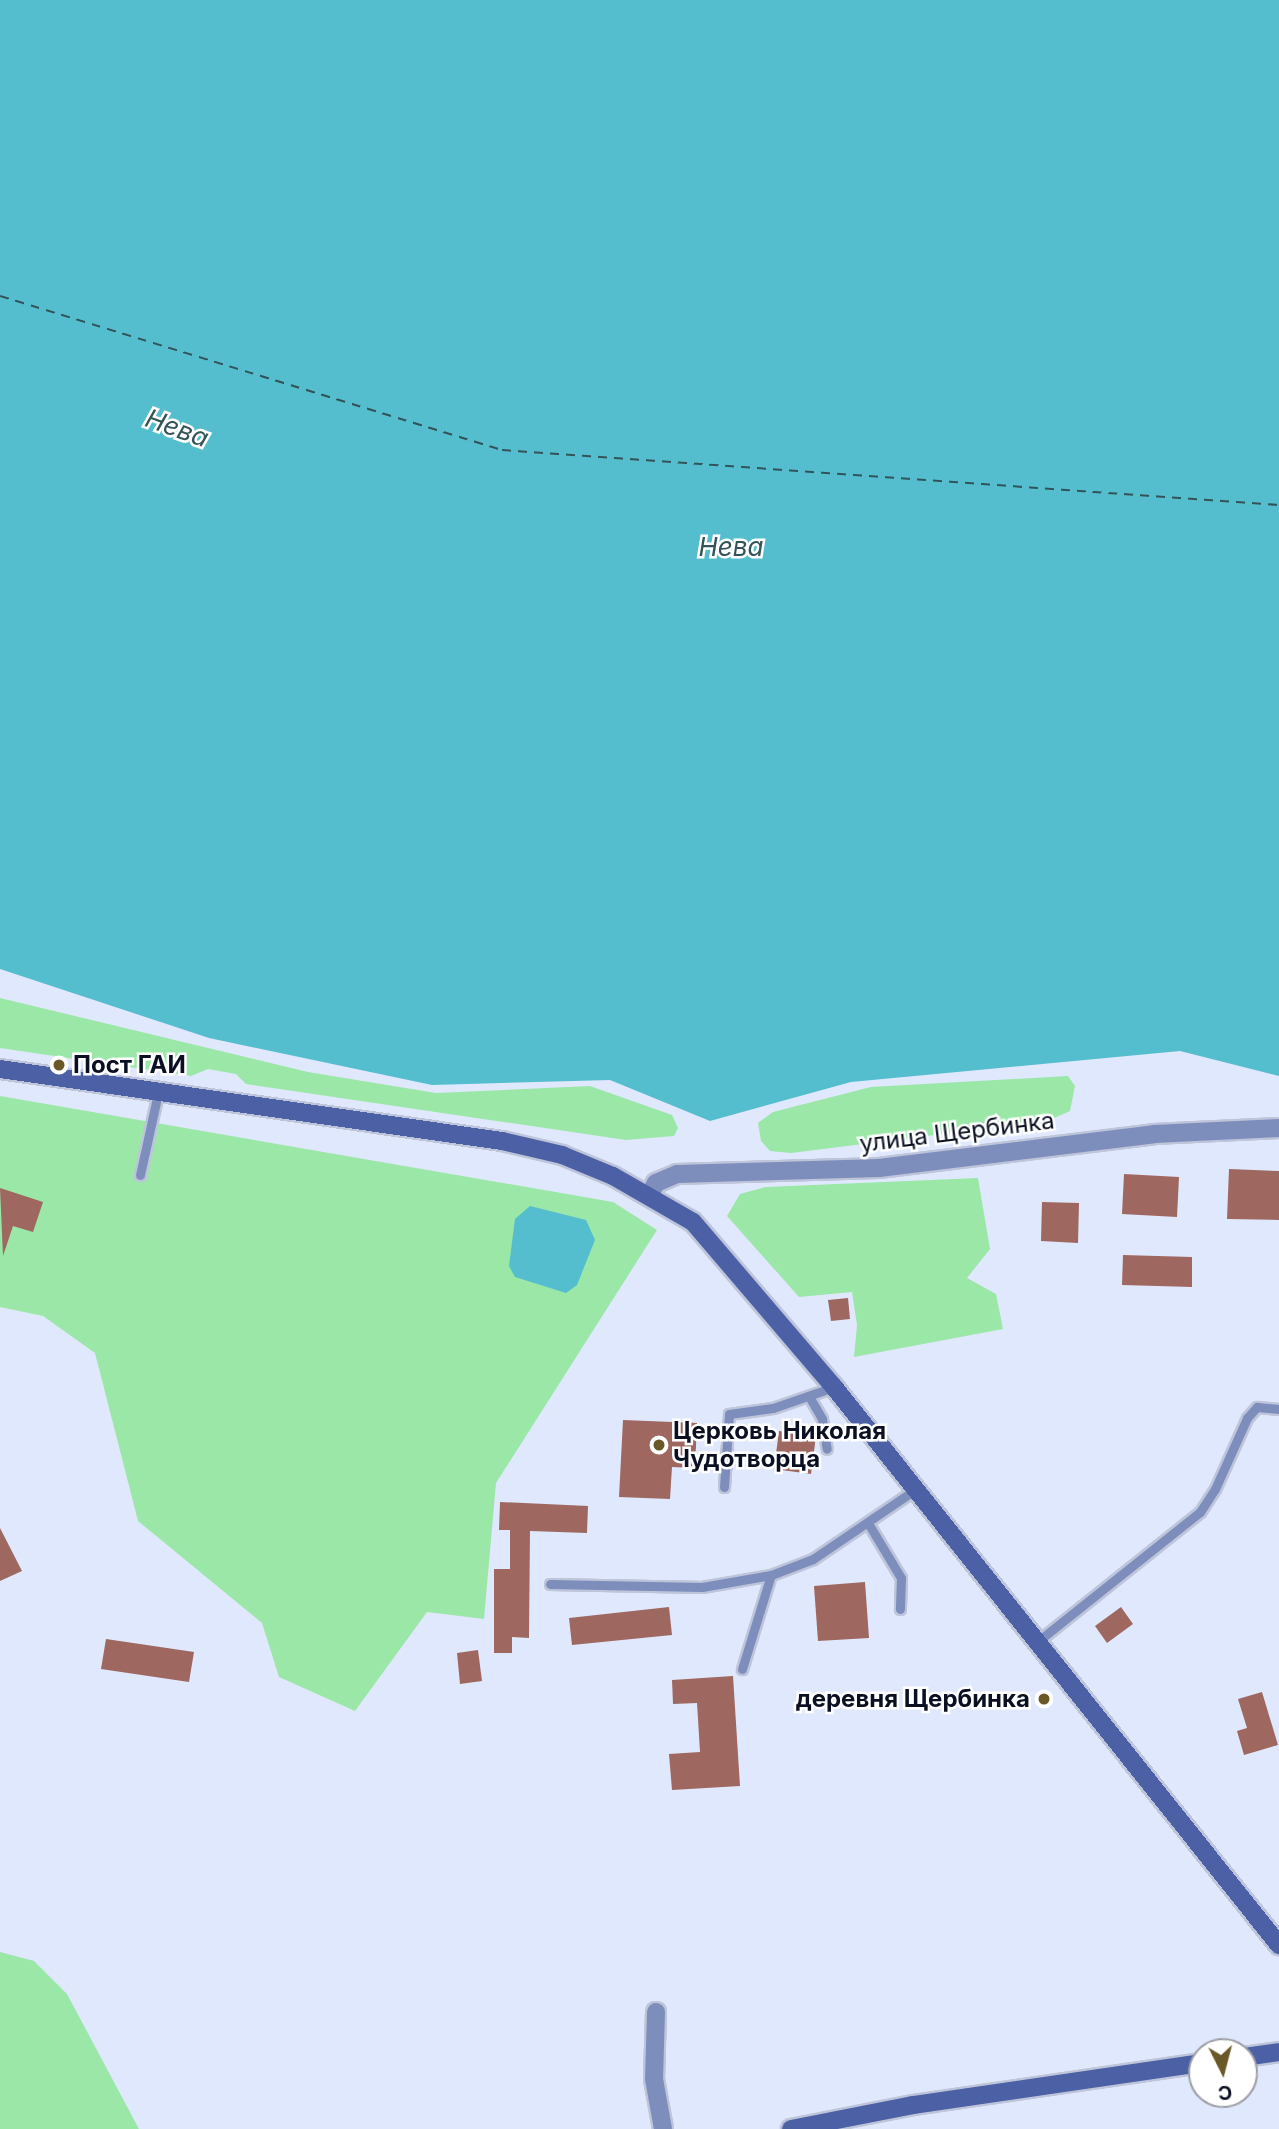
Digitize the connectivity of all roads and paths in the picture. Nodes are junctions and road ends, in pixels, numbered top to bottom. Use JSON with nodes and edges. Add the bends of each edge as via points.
{"nodes":[{"id":1,"x":0,"y":1069,"type":"edge"},
{"id":2,"x":158,"y":1093,"type":"junction"},
{"id":3,"x":1279,"y":1128,"type":"edge"},
{"id":4,"x":140,"y":1175,"type":"dead end"},
{"id":5,"x":649,"y":1196,"type":"junction"},
{"id":6,"x":834,"y":1387,"type":"junction"},
{"id":7,"x":810,"y":1398,"type":"junction"},
{"id":8,"x":1279,"y":1409,"type":"edge"},
{"id":9,"x":827,"y":1449,"type":"dead end"},
{"id":10,"x":724,"y":1487,"type":"dead end"},
{"id":11,"x":916,"y":1489,"type":"junction"},
{"id":12,"x":868,"y":1523,"type":"junction"},
{"id":13,"x":771,"y":1576,"type":"junction"},
{"id":14,"x":550,"y":1584,"type":"dead end"},
{"id":15,"x":900,"y":1609,"type":"dead end"},
{"id":16,"x":1036,"y":1643,"type":"junction"},
{"id":17,"x":742,"y":1669,"type":"dead end"},
{"id":18,"x":1279,"y":1945,"type":"edge"},
{"id":19,"x":656,"y":2012,"type":"dead end"},
{"id":20,"x":1279,"y":2052,"type":"edge"},
{"id":21,"x":1258,"y":2055,"type":"edge"},
{"id":22,"x":1188,"y":2065,"type":"edge"},
{"id":23,"x":663,"y":2129,"type":"edge"},
{"id":24,"x":791,"y":2129,"type":"edge"}],
"edges":[{"from":1,"to":2,"type":"street"},
{"from":2,"to":4,"type":"lane"},
{"from":2,"to":5,"type":"street","via":[[502,1141],[562,1155]]},
{"from":3,"to":5,"type":"street","name":"улица Щербинка","via":[[1154,1134],[879,1168],[677,1174],[656,1183]]},
{"from":5,"to":6,"type":"street","via":[[692,1222]]},
{"from":6,"to":7,"type":"lane"},
{"from":6,"to":11,"type":"street"},
{"from":7,"to":9,"type":"lane","via":[[822,1419]]},
{"from":7,"to":10,"type":"lane","via":[[729,1415]]},
{"from":8,"to":16,"type":"lane","via":[[1270,1405],[1257,1408],[1247,1418],[1200,1512]]},
{"from":11,"to":12,"type":"lane"},
{"from":11,"to":16,"type":"street"},
{"from":12,"to":13,"type":"lane","via":[[813,1559]]},
{"from":12,"to":15,"type":"lane","via":[[897,1566]]},
{"from":13,"to":14,"type":"lane","via":[[702,1587]]},
{"from":13,"to":17,"type":"lane"},
{"from":16,"to":18,"type":"street"},
{"from":19,"to":23,"type":"street","via":[[654,2079]]},
{"from":20,"to":21,"type":"street"},
{"from":22,"to":24,"type":"street","via":[[913,2105]]}]}
